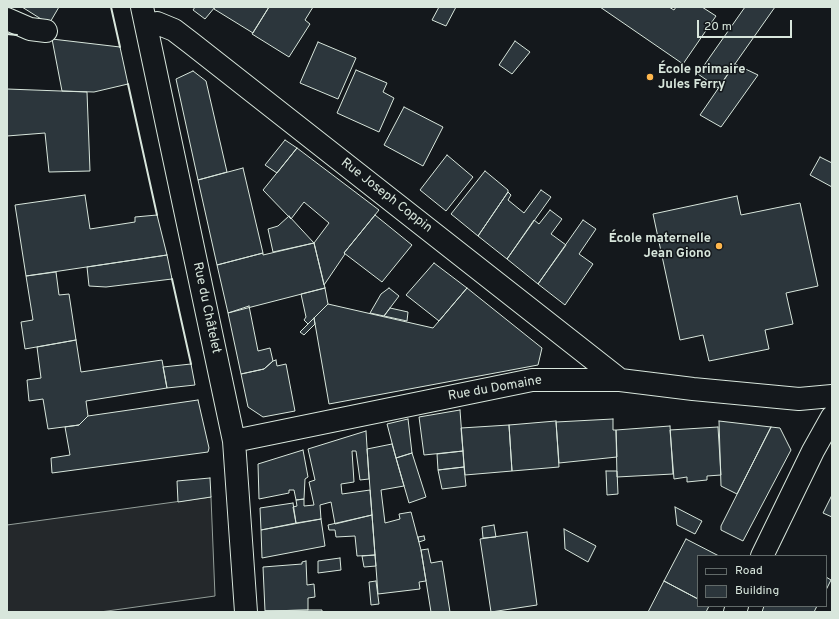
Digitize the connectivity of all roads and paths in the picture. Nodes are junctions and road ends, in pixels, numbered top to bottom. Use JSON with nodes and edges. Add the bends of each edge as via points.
{"nodes":[{"id":1,"x":144,"y":16,"type":"edge"},
{"id":2,"x":7,"y":19,"type":"edge"},
{"id":3,"x":46,"y":31,"type":"dead end"},
{"id":4,"x":620,"y":380,"type":"junction"},
{"id":5,"x":832,"y":396,"type":"edge"},
{"id":6,"x":832,"y":417,"type":"edge"},
{"id":7,"x":234,"y":441,"type":"junction"},
{"id":8,"x":762,"y":555,"type":"edge"},
{"id":9,"x":246,"y":612,"type":"edge"}],
"edges":[{"from":1,"to":4,"type":"street","name":"Rue Joseph Coppin","via":[[174,30],[191,43]]},
{"from":1,"to":7,"type":"street","name":"Rue du Châtelet"},
{"from":2,"to":3,"type":"street","via":[[30,29]]},
{"from":4,"to":5,"type":"street","name":"Rue du Domaine","via":[[799,399]]},
{"from":4,"to":7,"type":"street","name":"Rue du Domaine","via":[[532,380]]},
{"from":6,"to":8,"type":"street"},
{"from":7,"to":9,"type":"street","name":"Rue du Châtelet"}]}
